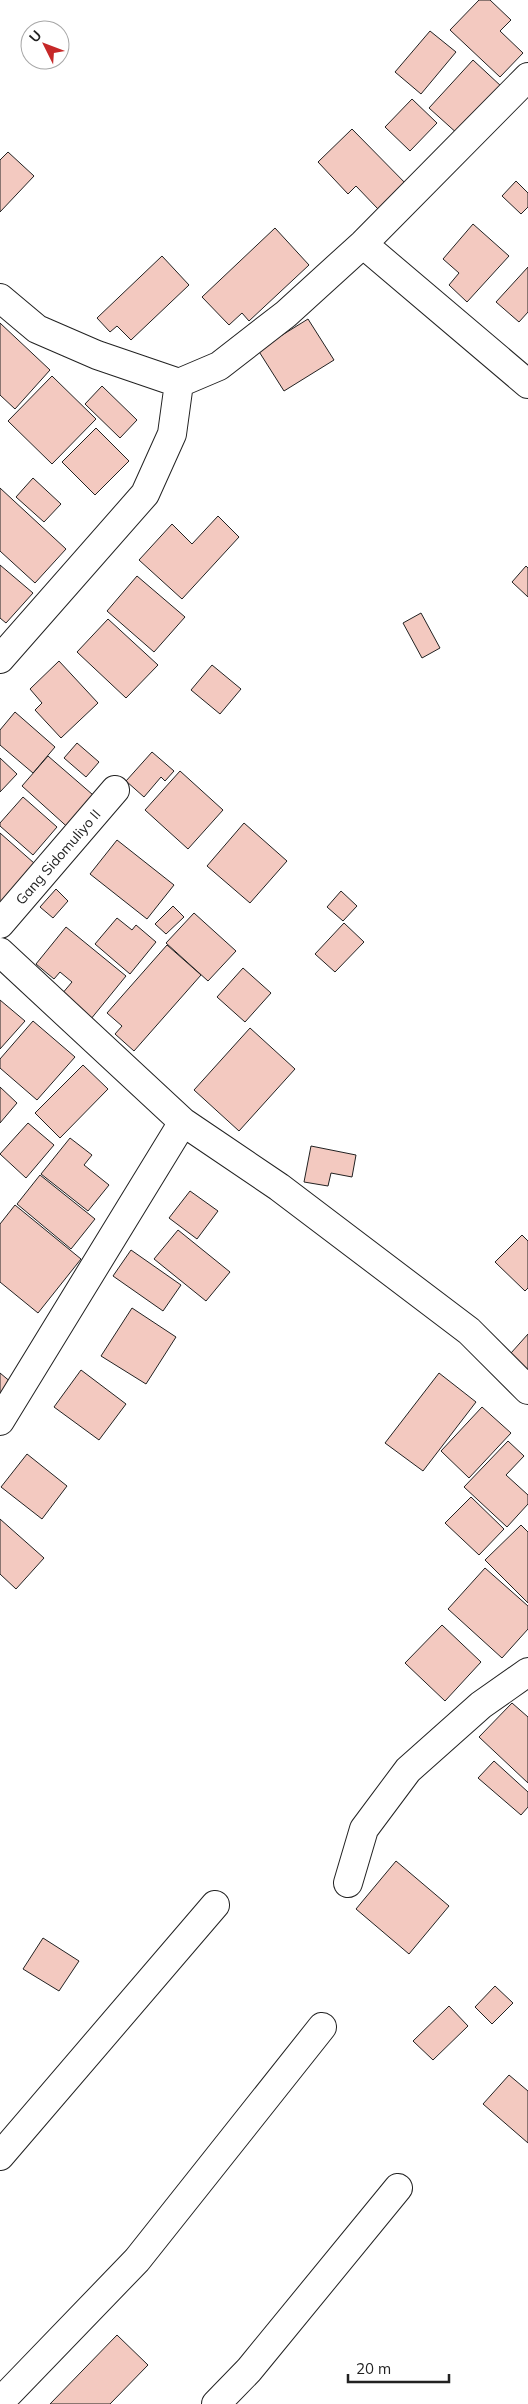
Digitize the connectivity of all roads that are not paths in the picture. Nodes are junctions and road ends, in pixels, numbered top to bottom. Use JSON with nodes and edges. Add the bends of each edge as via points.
{"nodes":[{"id":1,"x":528,"y":77,"type":"edge"},
{"id":2,"x":363,"y":244,"type":"junction"},
{"id":3,"x":0,"y":298,"type":"edge"},
{"id":4,"x":179,"y":383,"type":"junction"},
{"id":5,"x":528,"y":384,"type":"edge"},
{"id":6,"x":0,"y":659,"type":"edge"},
{"id":7,"x":115,"y":790,"type":"dead end"},
{"id":8,"x":0,"y":924,"type":"edge"},
{"id":9,"x":0,"y":952,"type":"edge"},
{"id":10,"x":183,"y":1122,"type":"junction"},
{"id":11,"x":528,"y":1390,"type":"edge"},
{"id":12,"x":0,"y":1422,"type":"edge"},
{"id":13,"x":528,"y":1672,"type":"edge"},
{"id":14,"x":348,"y":1884,"type":"dead end"},
{"id":15,"x":215,"y":1905,"type":"dead end"},
{"id":16,"x":322,"y":2027,"type":"dead end"},
{"id":17,"x":0,"y":2156,"type":"edge"},
{"id":18,"x":398,"y":2188,"type":"dead end"},
{"id":19,"x":0,"y":2402,"type":"edge"},
{"id":20,"x":216,"y":2404,"type":"edge"}],
"edges":[{"from":1,"to":2,"type":"street"},
{"from":2,"to":4,"type":"street","via":[[286,314],[219,366]]},
{"from":2,"to":5,"type":"street"},
{"from":3,"to":4,"type":"street","via":[[37,329],[97,355]]},
{"from":4,"to":6,"type":"street","via":[[172,434],[145,494]]},
{"from":7,"to":8,"type":"street","name":"Gang Sidomuliyo II"},
{"from":9,"to":10,"type":"street"},
{"from":10,"to":11,"type":"street","via":[[279,1186],[469,1331]]},
{"from":10,"to":12,"type":"street"},
{"from":13,"to":14,"type":"street","via":[[481,1705],[408,1770],[364,1829]]},
{"from":15,"to":17,"type":"street"},
{"from":16,"to":19,"type":"street","via":[[137,2260]]},
{"from":18,"to":20,"type":"street","via":[[250,2370]]}]}
